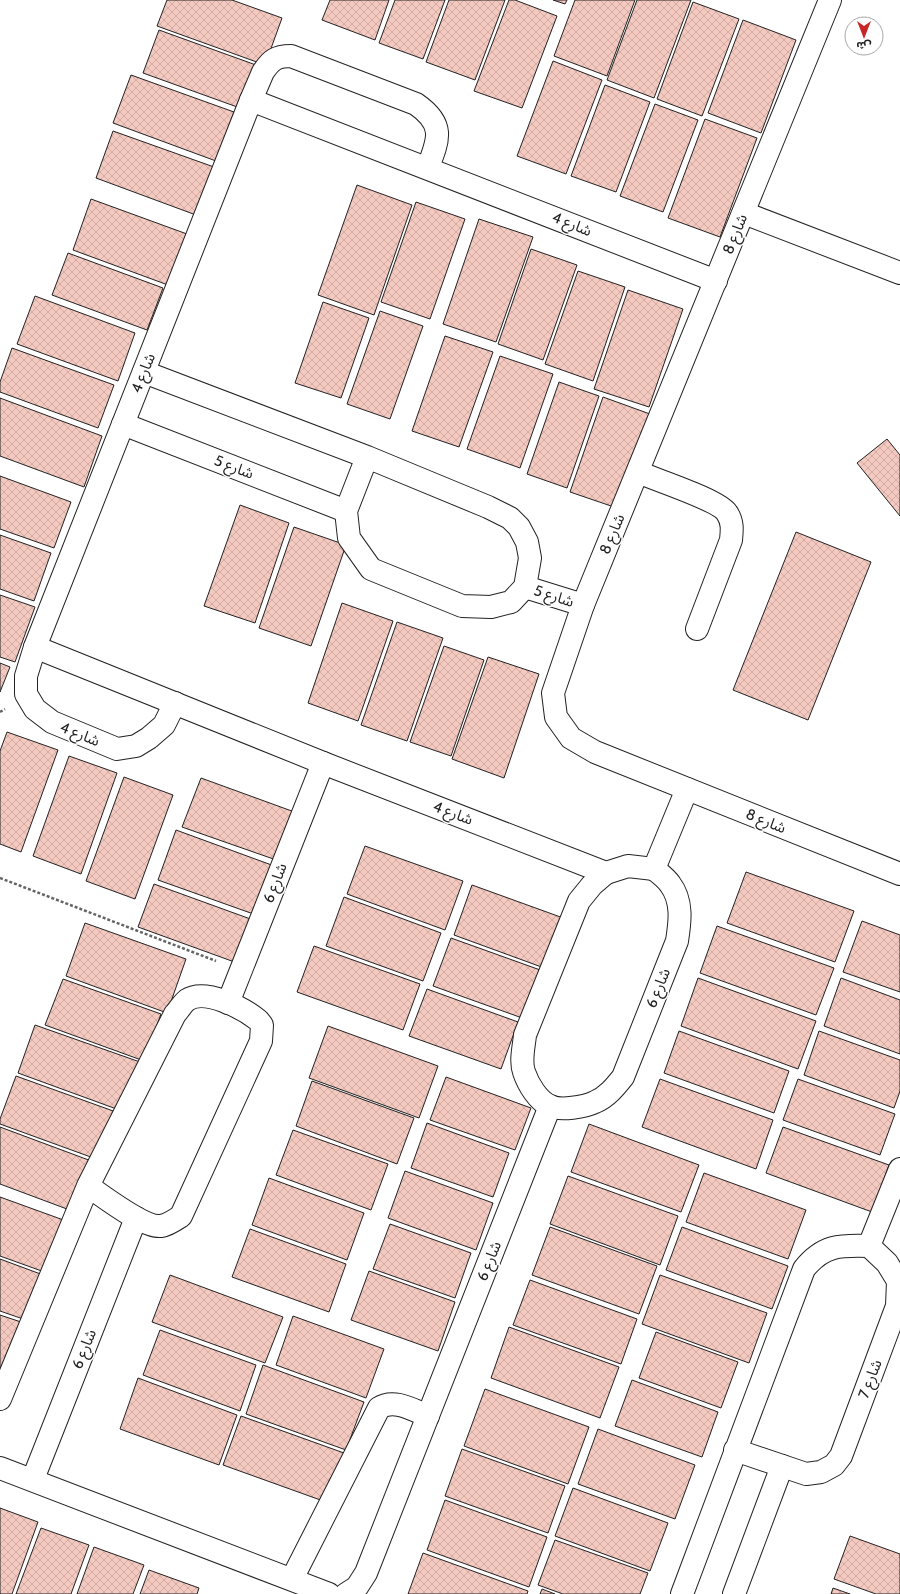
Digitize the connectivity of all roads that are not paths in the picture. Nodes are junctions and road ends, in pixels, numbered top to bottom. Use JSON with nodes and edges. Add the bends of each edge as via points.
{"nodes":[{"id":1,"x":830,"y":0,"type":"edge"},
{"id":2,"x":251,"y":100,"type":"junction"},
{"id":3,"x":428,"y":167,"type":"junction"},
{"id":4,"x":744,"y":213,"type":"junction"},
{"id":5,"x":900,"y":273,"type":"edge"},
{"id":6,"x":716,"y":281,"type":"junction"},
{"id":7,"x":144,"y":372,"type":"junction"},
{"id":8,"x":123,"y":424,"type":"junction"},
{"id":9,"x":367,"y":457,"type":"junction"},
{"id":10,"x":638,"y":472,"type":"junction"},
{"id":11,"x":346,"y":511,"type":"junction"},
{"id":12,"x":526,"y":587,"type":"junction"},
{"id":13,"x":583,"y":605,"type":"junction"},
{"id":14,"x":697,"y":629,"type":"dead end"},
{"id":15,"x":35,"y":647,"type":"junction"},
{"id":16,"x":175,"y":703,"type":"junction"},
{"id":17,"x":323,"y":763,"type":"junction"},
{"id":18,"x":687,"y":789,"type":"junction"},
{"id":19,"x":654,"y":869,"type":"junction"},
{"id":20,"x":606,"y":873,"type":"junction"},
{"id":21,"x":900,"y":874,"type":"edge"},
{"id":22,"x":228,"y":1003,"type":"junction"},
{"id":23,"x":550,"y":1106,"type":"junction"},
{"id":24,"x":900,"y":1169,"type":"edge"},
{"id":25,"x":88,"y":1186,"type":"junction"},
{"id":26,"x":136,"y":1218,"type":"junction"},
{"id":27,"x":869,"y":1246,"type":"junction"},
{"id":28,"x":0,"y":1400,"type":"edge"},
{"id":29,"x":428,"y":1416,"type":"junction"},
{"id":30,"x":735,"y":1450,"type":"junction"},
{"id":31,"x":782,"y":1466,"type":"junction"},
{"id":32,"x":0,"y":1468,"type":"edge"},
{"id":33,"x":33,"y":1479,"type":"junction"},
{"id":34,"x":292,"y":1580,"type":"junction"},
{"id":35,"x":329,"y":1594,"type":"edge"},
{"id":36,"x":346,"y":1594,"type":"edge"},
{"id":37,"x":682,"y":1594,"type":"edge"},
{"id":38,"x":734,"y":1594,"type":"edge"}],
"edges":[{"from":1,"to":4,"type":"street","name":"شارع 8"},
{"from":2,"to":3,"type":"street","name":"شارع 4"},
{"from":2,"to":3,"type":"street","name":"شارع 4","via":[[270,61],[279,56],[291,56],[313,64],[416,104],[429,113],[436,126],[437,142]]},
{"from":2,"to":7,"type":"street","name":"شارع 4"},
{"from":3,"to":6,"type":"street","name":"شارع 4"},
{"from":4,"to":5,"type":"street"},
{"from":4,"to":6,"type":"street","name":"شارع 8"},
{"from":6,"to":10,"type":"street","name":"شارع 8"},
{"from":7,"to":8,"type":"street","name":"شارع 4"},
{"from":7,"to":9,"type":"street","name":"شارع 5"},
{"from":8,"to":11,"type":"street","name":"شارع 5"},
{"from":8,"to":15,"type":"street","name":"شارع 4"},
{"from":9,"to":11,"type":"street","name":"شارع 5"},
{"from":9,"to":12,"type":"street","name":"شارع 5","via":[[510,518],[519,527],[527,542],[530,558]]},
{"from":10,"to":13,"type":"street","name":"شارع 8"},
{"from":10,"to":14,"type":"street","via":[[716,504],[727,513],[733,526],[731,540]]},
{"from":11,"to":12,"type":"street","name":"شارع 5","via":[[349,538],[371,569],[462,606],[492,607],[511,602]]},
{"from":12,"to":13,"type":"street","name":"شارع 5"},
{"from":13,"to":18,"type":"street","name":"شارع 8","via":[[552,693],[556,717],[571,738],[595,752]]},
{"from":15,"to":16,"type":"street","name":"شارع 4"},
{"from":15,"to":16,"type":"street","name":"شارع 4","via":[[26,676],[26,694],[35,709],[52,722],[117,749],[136,746],[148,738],[164,724]]},
{"from":16,"to":17,"type":"street","name":"شارع 4"},
{"from":17,"to":20,"type":"street","name":"شارع 4"},
{"from":17,"to":22,"type":"street","name":"شارع 6"},
{"from":18,"to":19,"type":"street"},
{"from":18,"to":21,"type":"street","name":"شارع 8"},
{"from":19,"to":20,"type":"street","via":[[628,866]]},
{"from":19,"to":23,"type":"street","name":"شارع 6","via":[[670,884],[678,901],[680,920],[677,941],[623,1077],[611,1091],[595,1102],[573,1108]]},
{"from":20,"to":23,"type":"street","via":[[579,901],[526,1035],[524,1071],[536,1095]]},
{"from":22,"to":25,"type":"street","via":[[200,996],[187,1000],[175,1014]]},
{"from":22,"to":26,"type":"street","via":[[258,1020],[262,1025],[261,1041],[181,1216],[161,1226]]},
{"from":23,"to":29,"type":"street","name":"شارع 6"},
{"from":24,"to":27,"type":"street"},
{"from":25,"to":26,"type":"street"},
{"from":25,"to":28,"type":"street"},
{"from":26,"to":33,"type":"street","name":"شارع 6"},
{"from":27,"to":30,"type":"street","via":[[826,1249],[813,1258],[804,1270]]},
{"from":27,"to":31,"type":"street","name":"شارع 7","via":[[887,1263],[898,1281],[897,1306],[841,1456],[834,1465],[821,1472],[806,1474]]},
{"from":29,"to":34,"type":"street","via":[[397,1404],[383,1405],[379,1408]]},
{"from":29,"to":36,"type":"street","name":"شارع 6","via":[[366,1573],[357,1587]]},
{"from":30,"to":31,"type":"street","name":"شارع 7"},
{"from":30,"to":37,"type":"street"},
{"from":31,"to":38,"type":"street"},
{"from":32,"to":33,"type":"street"},
{"from":33,"to":34,"type":"street"},
{"from":34,"to":35,"type":"street"}]}
